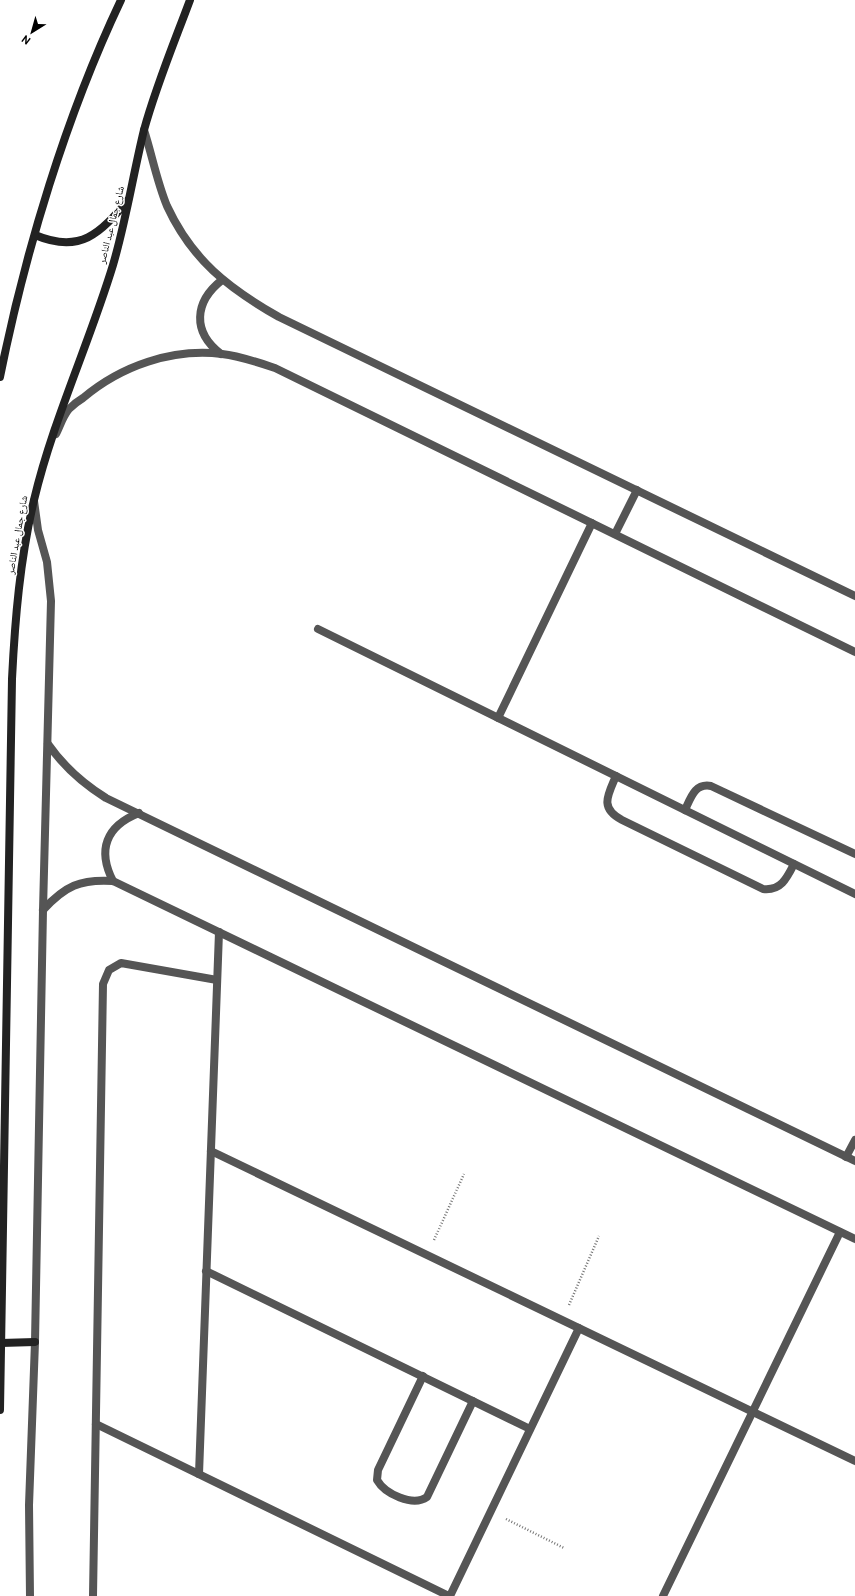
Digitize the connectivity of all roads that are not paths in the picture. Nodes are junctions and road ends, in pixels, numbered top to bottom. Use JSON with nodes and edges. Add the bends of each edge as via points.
{"nodes":[{"id":1,"x":121,"y":0,"type":"edge"},
{"id":2,"x":190,"y":0,"type":"edge"},
{"id":3,"x":144,"y":130,"type":"junction"},
{"id":4,"x":130,"y":198,"type":"junction"},
{"id":5,"x":35,"y":235,"type":"junction"},
{"id":6,"x":222,"y":280,"type":"junction"},
{"id":7,"x":221,"y":354,"type":"junction"},
{"id":8,"x":0,"y":377,"type":"edge"},
{"id":9,"x":51,"y":443,"type":"junction"},
{"id":10,"x":637,"y":490,"type":"junction"},
{"id":11,"x":34,"y":500,"type":"junction"},
{"id":12,"x":592,"y":523,"type":"junction"},
{"id":13,"x":615,"y":534,"type":"junction"},
{"id":14,"x":855,"y":596,"type":"edge"},
{"id":15,"x":318,"y":629,"type":"dead end"},
{"id":16,"x":855,"y":652,"type":"edge"},
{"id":17,"x":498,"y":718,"type":"junction"},
{"id":18,"x":48,"y":744,"type":"junction"},
{"id":19,"x":616,"y":776,"type":"junction"},
{"id":20,"x":685,"y":810,"type":"junction"},
{"id":21,"x":139,"y":814,"type":"junction"},
{"id":22,"x":855,"y":854,"type":"edge"},
{"id":23,"x":794,"y":864,"type":"junction"},
{"id":24,"x":113,"y":881,"type":"junction"},
{"id":25,"x":855,"y":894,"type":"edge"},
{"id":26,"x":43,"y":910,"type":"junction"},
{"id":27,"x":219,"y":932,"type":"junction"},
{"id":28,"x":217,"y":980,"type":"junction"},
{"id":29,"x":855,"y":1140,"type":"edge"},
{"id":30,"x":211,"y":1151,"type":"junction"},
{"id":31,"x":846,"y":1157,"type":"junction"},
{"id":32,"x":855,"y":1161,"type":"edge"},
{"id":33,"x":840,"y":1232,"type":"junction"},
{"id":34,"x":855,"y":1239,"type":"edge"},
{"id":35,"x":206,"y":1271,"type":"junction"},
{"id":36,"x":579,"y":1328,"type":"junction"},
{"id":37,"x":36,"y":1342,"type":"junction"},
{"id":38,"x":1,"y":1343,"type":"edge"},
{"id":39,"x":423,"y":1376,"type":"junction"},
{"id":40,"x":474,"y":1401,"type":"junction"},
{"id":41,"x":0,"y":1410,"type":"edge"},
{"id":42,"x":752,"y":1412,"type":"junction"},
{"id":43,"x":96,"y":1424,"type":"junction"},
{"id":44,"x":530,"y":1429,"type":"junction"},
{"id":45,"x":855,"y":1461,"type":"edge"},
{"id":46,"x":199,"y":1474,"type":"junction"},
{"id":47,"x":32,"y":1595,"type":"edge"},
{"id":48,"x":93,"y":1596,"type":"edge"},
{"id":49,"x":450,"y":1596,"type":"edge"},
{"id":50,"x":663,"y":1596,"type":"edge"}],
"edges":[{"from":1,"to":5,"type":"main road","via":[[88,78]]},
{"from":2,"to":3,"type":"main road","name":"شارع جمال عبد الناصر","via":[[167,59]]},
{"from":3,"to":4,"type":"main road","name":"شارع جمال عبد الناصر"},
{"from":3,"to":6,"type":"street","via":[[167,204],[181,232],[200,258]]},
{"from":4,"to":5,"type":"main road","via":[[108,225],[81,241],[49,241]]},
{"from":4,"to":9,"type":"main road","name":"شارع جمال عبد الناصر","via":[[113,265]]},
{"from":5,"to":8,"type":"main road"},
{"from":6,"to":7,"type":"street","via":[[204,298],[200,310],[200,323],[204,335],[211,346]]},
{"from":6,"to":10,"type":"street","via":[[247,299],[279,317]]},
{"from":7,"to":9,"type":"street","via":[[193,353],[166,357],[139,365],[101,383],[68,410]]},
{"from":7,"to":12,"type":"street","via":[[248,359],[274,368]]},
{"from":9,"to":11,"type":"main road","name":"شارع جمال عبد الناصر"},
{"from":10,"to":13,"type":"street"},
{"from":10,"to":14,"type":"street"},
{"from":11,"to":18,"type":"street","via":[[51,601]]},
{"from":11,"to":38,"type":"main road","name":"شارع جمال عبد الناصر","via":[[15,619],[12,679]]},
{"from":12,"to":13,"type":"street"},
{"from":12,"to":17,"type":"street"},
{"from":13,"to":16,"type":"street"},
{"from":15,"to":17,"type":"street"},
{"from":17,"to":19,"type":"street"},
{"from":18,"to":21,"type":"street","via":[[69,770],[89,787]]},
{"from":18,"to":26,"type":"street"},
{"from":19,"to":20,"type":"street"},
{"from":19,"to":23,"type":"street","via":[[607,797],[610,811],[616,817],[763,889],[781,885]]},
{"from":20,"to":22,"type":"street","via":[[695,790],[702,786],[712,786]]},
{"from":20,"to":23,"type":"street"},
{"from":21,"to":24,"type":"street","via":[[125,819],[114,828],[107,840],[104,854],[106,869]]},
{"from":21,"to":31,"type":"street"},
{"from":23,"to":25,"type":"street"},
{"from":24,"to":26,"type":"street","via":[[93,880],[73,885],[56,895]]},
{"from":24,"to":27,"type":"street"},
{"from":26,"to":37,"type":"street"},
{"from":27,"to":28,"type":"street"},
{"from":27,"to":33,"type":"street"},
{"from":28,"to":30,"type":"street"},
{"from":28,"to":43,"type":"street","via":[[121,963],[109,970],[105,977]]},
{"from":29,"to":31,"type":"street"},
{"from":30,"to":35,"type":"street"},
{"from":30,"to":36,"type":"street"},
{"from":31,"to":32,"type":"street"},
{"from":33,"to":34,"type":"street"},
{"from":33,"to":42,"type":"street"},
{"from":35,"to":39,"type":"street"},
{"from":35,"to":46,"type":"street"},
{"from":36,"to":42,"type":"street"},
{"from":36,"to":44,"type":"street"},
{"from":37,"to":38,"type":"main road"},
{"from":37,"to":47,"type":"street","via":[[28,1506]]},
{"from":38,"to":41,"type":"main road","name":"شارع جمال عبد الناصر"},
{"from":39,"to":40,"type":"street"},
{"from":39,"to":40,"type":"street","via":[[378,1470],[377,1480],[394,1493],[417,1502],[427,1497]]},
{"from":40,"to":44,"type":"street"},
{"from":42,"to":45,"type":"street"},
{"from":42,"to":50,"type":"street"},
{"from":43,"to":46,"type":"street"},
{"from":43,"to":48,"type":"street"},
{"from":44,"to":49,"type":"street"},
{"from":46,"to":49,"type":"street"}]}
